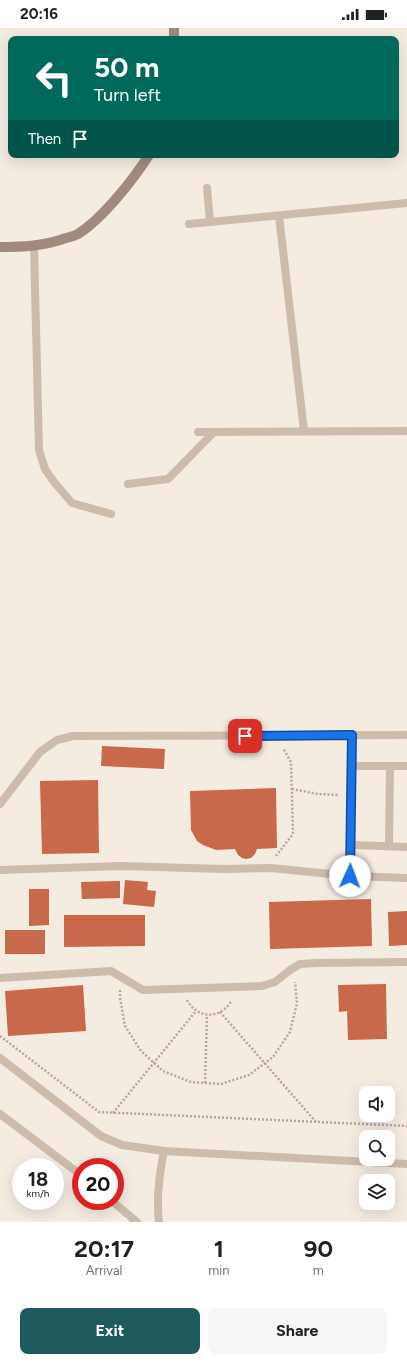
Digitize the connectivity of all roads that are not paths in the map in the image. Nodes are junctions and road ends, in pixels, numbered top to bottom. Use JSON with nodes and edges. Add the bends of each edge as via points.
{"nodes":[{"id":1,"x":147,"y":158,"type":"edge"},
{"id":2,"x":207,"y":188,"type":"dead end"},
{"id":3,"x":407,"y":204,"type":"edge"},
{"id":4,"x":279,"y":216,"type":"junction"},
{"id":5,"x":210,"y":222,"type":"junction"},
{"id":6,"x":189,"y":224,"type":"dead end"},
{"id":7,"x":34,"y":246,"type":"junction"},
{"id":8,"x":0,"y":247,"type":"edge"},
{"id":9,"x":304,"y":431,"type":"junction"},
{"id":10,"x":407,"y":431,"type":"edge"},
{"id":11,"x":198,"y":432,"type":"dead end"},
{"id":12,"x":214,"y":432,"type":"junction"},
{"id":13,"x":128,"y":484,"type":"dead end"},
{"id":14,"x":110,"y":514,"type":"dead end"},
{"id":15,"x":352,"y":735,"type":"junction"},
{"id":16,"x":407,"y":735,"type":"edge"},
{"id":17,"x":352,"y":766,"type":"junction"},
{"id":18,"x":390,"y":766,"type":"junction"},
{"id":19,"x":407,"y":766,"type":"edge"},
{"id":20,"x":0,"y":804,"type":"edge"},
{"id":21,"x":352,"y":845,"type":"junction"},
{"id":22,"x":389,"y":846,"type":"junction"},
{"id":23,"x":407,"y":847,"type":"edge"},
{"id":24,"x":0,"y":870,"type":"edge"},
{"id":25,"x":350,"y":876,"type":"junction"},
{"id":26,"x":407,"y":878,"type":"edge"},
{"id":27,"x":407,"y":962,"type":"edge"},
{"id":28,"x":0,"y":978,"type":"edge"},
{"id":29,"x":0,"y":1058,"type":"edge"},
{"id":30,"x":0,"y":1114,"type":"edge"},
{"id":31,"x":164,"y":1151,"type":"junction"},
{"id":32,"x":407,"y":1164,"type":"edge"},
{"id":33,"x":72,"y":1168,"type":"edge"},
{"id":34,"x":123,"y":1210,"type":"edge"},
{"id":35,"x":137,"y":1222,"type":"edge"},
{"id":36,"x":159,"y":1222,"type":"edge"}],
"edges":[{"from":1,"to":7,"type":"street","via":[[102,214],[77,235]]},
{"from":2,"to":5,"type":"lane"},
{"from":3,"to":4,"type":"lane"},
{"from":4,"to":5,"type":"lane"},
{"from":4,"to":9,"type":"lane"},
{"from":5,"to":6,"type":"lane"},
{"from":7,"to":8,"type":"street"},
{"from":7,"to":14,"type":"lane","via":[[40,450],[45,469],[72,503]]},
{"from":9,"to":10,"type":"lane"},
{"from":9,"to":12,"type":"lane"},
{"from":11,"to":12,"type":"lane"},
{"from":12,"to":13,"type":"lane","via":[[168,479]]},
{"from":15,"to":16,"type":"lane"},
{"from":15,"to":17,"type":"lane"},
{"from":15,"to":20,"type":"lane","via":[[74,736],[57,740],[40,752]]},
{"from":17,"to":18,"type":"lane"},
{"from":17,"to":21,"type":"lane"},
{"from":18,"to":19,"type":"lane"},
{"from":18,"to":22,"type":"lane"},
{"from":21,"to":22,"type":"lane"},
{"from":21,"to":25,"type":"lane"},
{"from":22,"to":23,"type":"lane"},
{"from":24,"to":25,"type":"lane","via":[[120,866],[274,868]]},
{"from":25,"to":26,"type":"lane"},
{"from":27,"to":28,"type":"lane","via":[[300,964],[275,982],[262,986],[143,990],[111,971]]},
{"from":29,"to":31,"type":"lane","via":[[101,1136],[122,1145]]},
{"from":30,"to":33,"type":"lane"},
{"from":31,"to":32,"type":"lane"},
{"from":31,"to":36,"type":"lane","via":[[158,1181]]},
{"from":34,"to":35,"type":"lane"}]}
